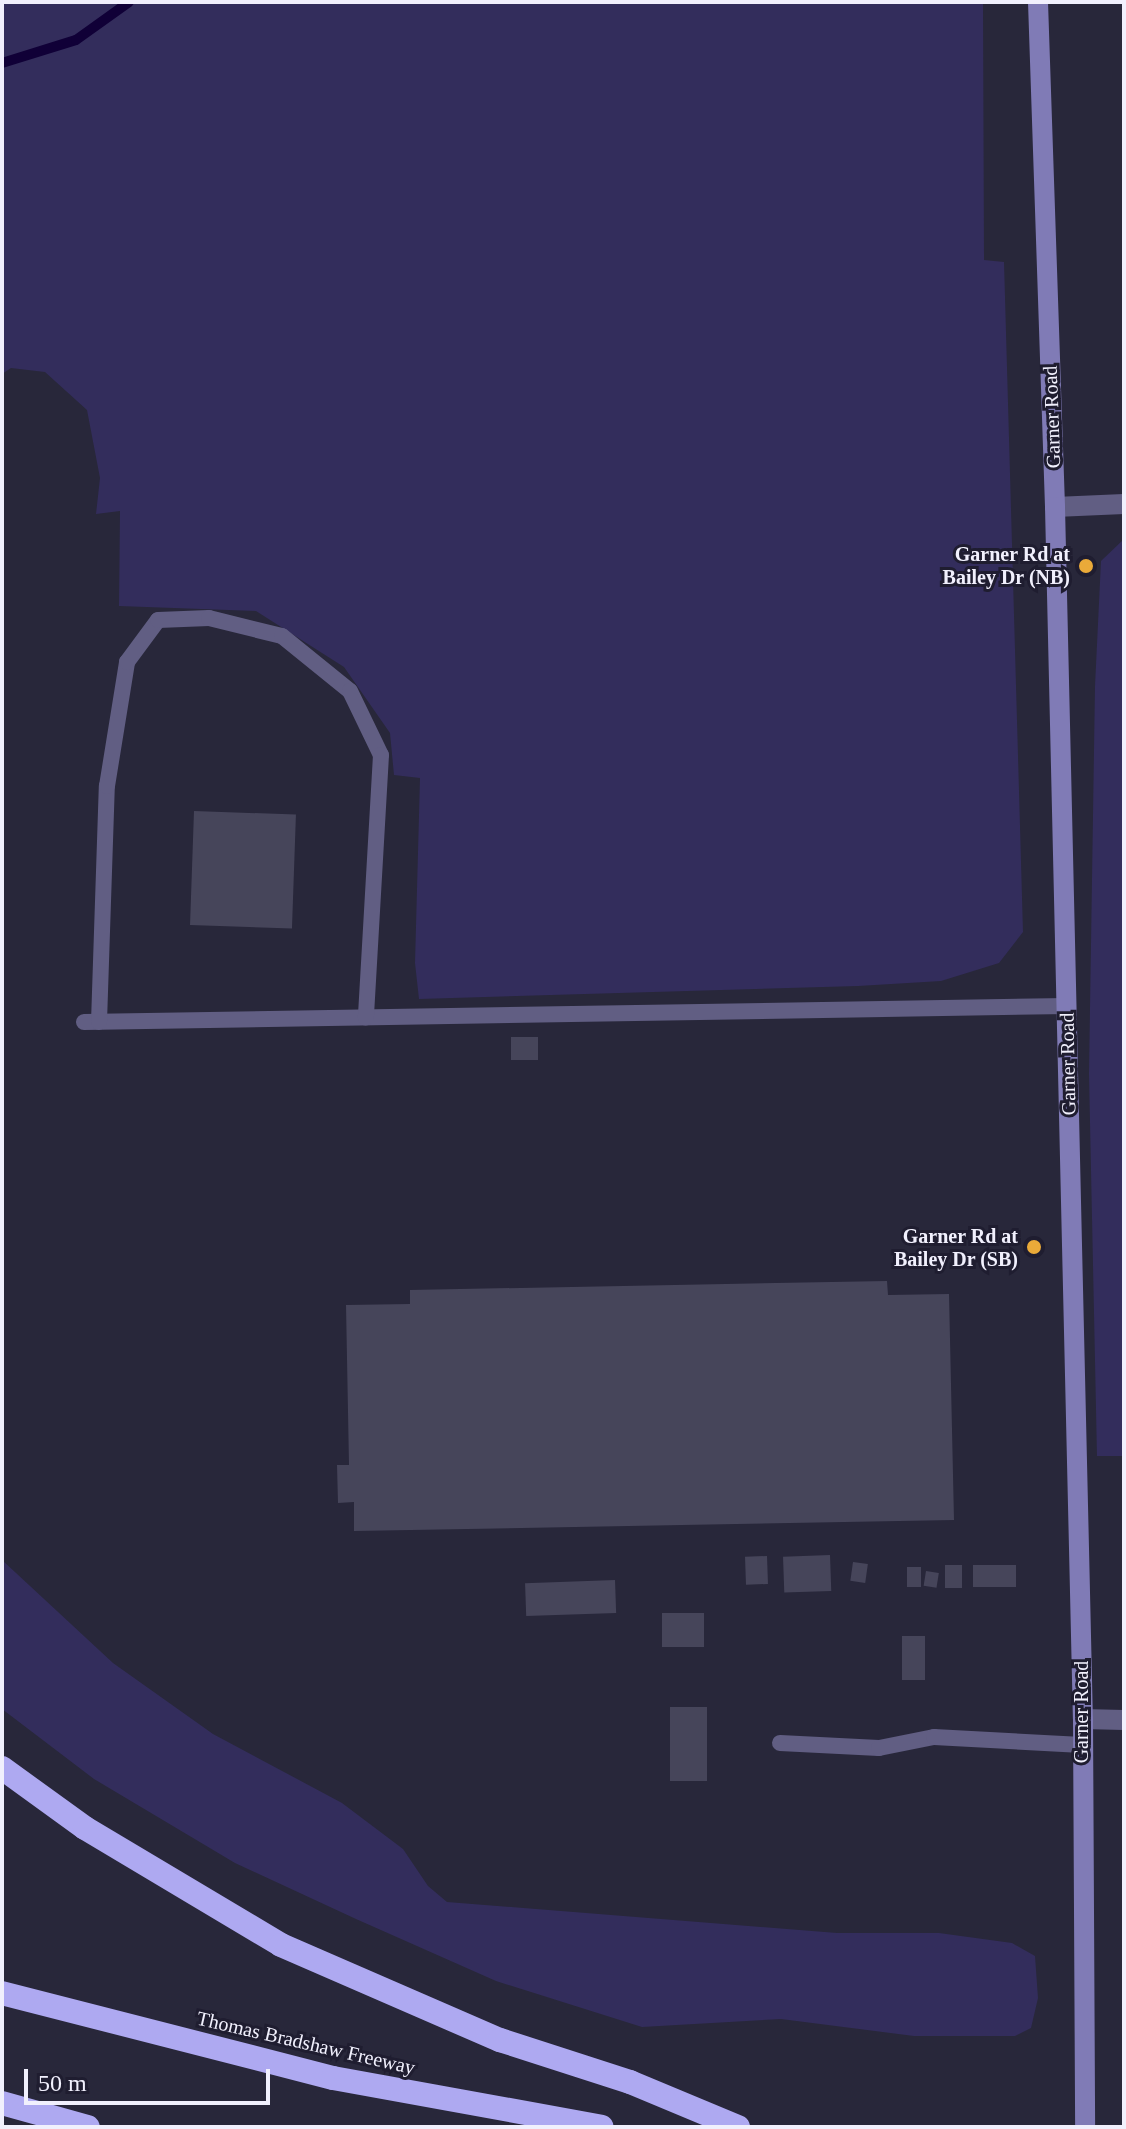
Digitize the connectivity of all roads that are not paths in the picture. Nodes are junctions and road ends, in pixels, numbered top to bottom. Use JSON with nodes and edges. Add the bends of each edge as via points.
{"nodes":[{"id":1,"x":1038,"y":2,"type":"edge"},
{"id":2,"x":1124,"y":504,"type":"edge"},
{"id":3,"x":1055,"y":507,"type":"junction"},
{"id":4,"x":1067,"y":1006,"type":"junction"},
{"id":5,"x":366,"y":1018,"type":"junction"},
{"id":6,"x":1083,"y":1719,"type":"junction"},
{"id":7,"x":1124,"y":1720,"type":"edge"},
{"id":8,"x":780,"y":1743,"type":"dead end"},
{"id":9,"x":1082,"y":1745,"type":"junction"},
{"id":10,"x":2,"y":1768,"type":"edge"},
{"id":11,"x":2,"y":1993,"type":"edge"},
{"id":12,"x":2,"y":2103,"type":"edge"},
{"id":13,"x":88,"y":2127,"type":"edge"},
{"id":14,"x":602,"y":2127,"type":"edge"},
{"id":15,"x":738,"y":2127,"type":"edge"},
{"id":16,"x":1085,"y":2127,"type":"edge"}],
"edges":[{"from":1,"to":3,"type":"main road","name":"Garner Road"},
{"from":2,"to":3,"type":"street"},
{"from":3,"to":4,"type":"main road","name":"Garner Road"},
{"from":4,"to":5,"type":"lane"},
{"from":4,"to":6,"type":"main road","name":"Garner Road"},
{"from":5,"to":5,"type":"lane","via":[[91,1022],[107,786],[127,662],[158,620],[209,618],[282,636],[350,691],[381,755]]},
{"from":6,"to":7,"type":"street"},
{"from":6,"to":9,"type":"main road","name":"Garner Road"},
{"from":8,"to":9,"type":"lane","via":[[879,1748],[934,1737]]},
{"from":9,"to":16,"type":"main road","name":"Garner Road"},
{"from":10,"to":15,"type":"highway","via":[[85,1828],[281,1945],[500,2040],[630,2082]]},
{"from":11,"to":14,"type":"highway","name":"Thomas Bradshaw Freeway","via":[[333,2078]]},
{"from":12,"to":13,"type":"highway"}]}
